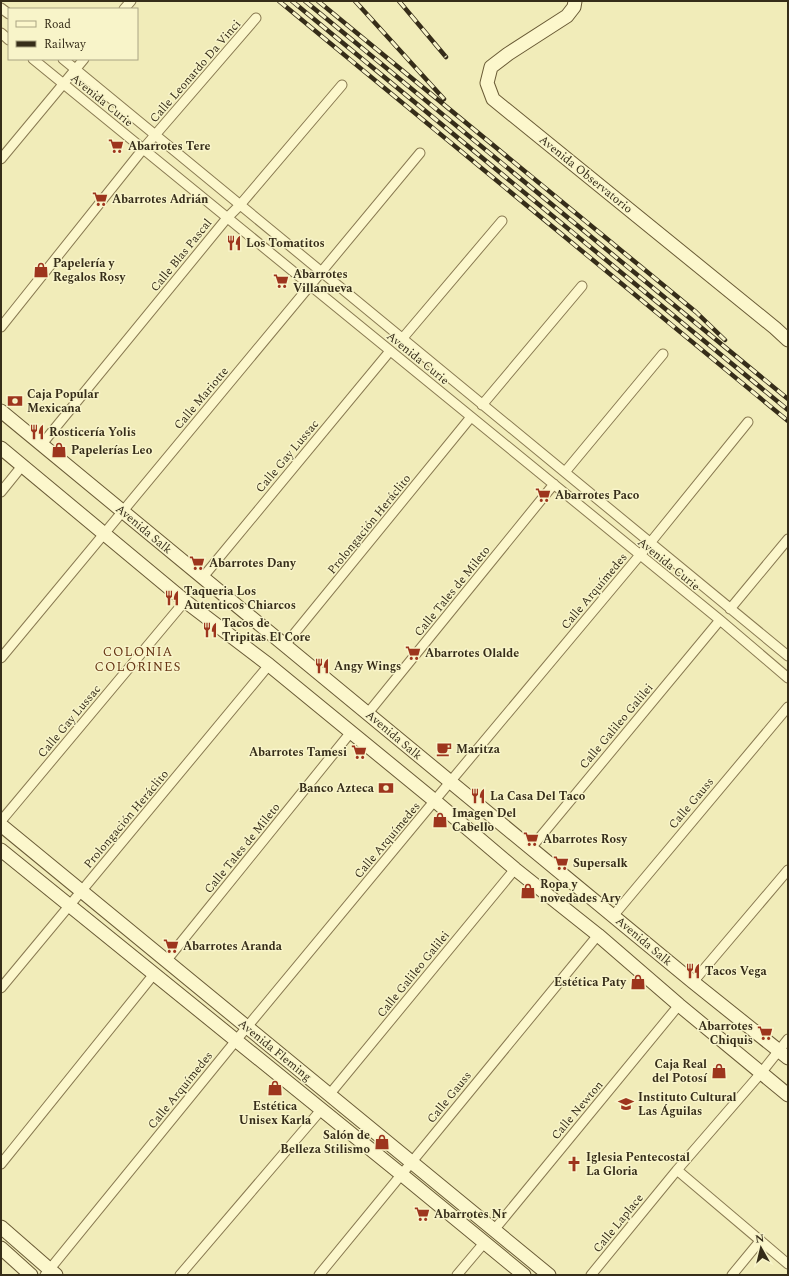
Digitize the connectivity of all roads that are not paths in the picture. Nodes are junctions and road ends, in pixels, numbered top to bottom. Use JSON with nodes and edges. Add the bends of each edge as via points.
{"nodes":[{"id":1,"x":575,"y":1,"type":"edge"},
{"id":2,"x":256,"y":18,"type":"dead end"},
{"id":3,"x":34,"y":60,"type":"edge"},
{"id":4,"x":64,"y":60,"type":"edge"},
{"id":5,"x":83,"y":60,"type":"edge"},
{"id":6,"x":75,"y":69,"type":"junction"},
{"id":7,"x":63,"y":84,"type":"junction"},
{"id":8,"x":342,"y":84,"type":"dead end"},
{"id":9,"x":156,"y":135,"type":"junction"},
{"id":10,"x":143,"y":149,"type":"junction"},
{"id":11,"x":420,"y":153,"type":"dead end"},
{"id":12,"x":1,"y":159,"type":"edge"},
{"id":13,"x":240,"y":205,"type":"junction"},
{"id":14,"x":227,"y":218,"type":"junction"},
{"id":15,"x":502,"y":221,"type":"dead end"},
{"id":16,"x":321,"y":272,"type":"junction"},
{"id":17,"x":310,"y":285,"type":"junction"},
{"id":18,"x":582,"y":286,"type":"dead end"},
{"id":19,"x":1,"y":326,"type":"edge"},
{"id":20,"x":402,"y":339,"type":"junction"},
{"id":21,"x":788,"y":340,"type":"edge"},
{"id":22,"x":390,"y":351,"type":"junction"},
{"id":23,"x":663,"y":354,"type":"dead end"},
{"id":24,"x":482,"y":404,"type":"junction"},
{"id":25,"x":1,"y":411,"type":"edge"},
{"id":26,"x":471,"y":417,"type":"junction"},
{"id":27,"x":748,"y":422,"type":"dead end"},
{"id":28,"x":42,"y":444,"type":"junction"},
{"id":29,"x":1,"y":448,"type":"edge"},
{"id":30,"x":22,"y":466,"type":"junction"},
{"id":31,"x":565,"y":472,"type":"junction"},
{"id":32,"x":554,"y":484,"type":"junction"},
{"id":33,"x":1,"y":492,"type":"edge"},
{"id":34,"x":123,"y":511,"type":"junction"},
{"id":35,"x":104,"y":534,"type":"junction"},
{"id":36,"x":788,"y":539,"type":"edge"},
{"id":37,"x":650,"y":543,"type":"junction"},
{"id":38,"x":640,"y":555,"type":"junction"},
{"id":39,"x":203,"y":577,"type":"junction"},
{"id":40,"x":185,"y":601,"type":"junction"},
{"id":41,"x":730,"y":609,"type":"junction"},
{"id":42,"x":720,"y":620,"type":"junction"},
{"id":43,"x":285,"y":645,"type":"junction"},
{"id":44,"x":788,"y":656,"type":"edge"},
{"id":45,"x":1,"y":658,"type":"edge"},
{"id":46,"x":269,"y":665,"type":"junction"},
{"id":47,"x":788,"y":678,"type":"edge"},
{"id":48,"x":788,"y":707,"type":"edge"},
{"id":49,"x":368,"y":713,"type":"junction"},
{"id":50,"x":351,"y":732,"type":"junction"},
{"id":51,"x":450,"y":782,"type":"junction"},
{"id":52,"x":435,"y":801,"type":"junction"},
{"id":53,"x":1,"y":821,"type":"edge"},
{"id":54,"x":1,"y":825,"type":"edge"},
{"id":55,"x":531,"y":848,"type":"junction"},
{"id":56,"x":1,"y":850,"type":"edge"},
{"id":57,"x":515,"y":869,"type":"junction"},
{"id":58,"x":788,"y":870,"type":"edge"},
{"id":59,"x":81,"y":891,"type":"junction"},
{"id":60,"x":69,"y":906,"type":"junction"},
{"id":61,"x":613,"y":916,"type":"junction"},
{"id":62,"x":598,"y":935,"type":"junction"},
{"id":63,"x":166,"y":961,"type":"junction"},
{"id":64,"x":154,"y":974,"type":"junction"},
{"id":65,"x":693,"y":982,"type":"junction"},
{"id":66,"x":1,"y":988,"type":"edge"},
{"id":67,"x":679,"y":1005,"type":"junction"},
{"id":68,"x":247,"y":1027,"type":"junction"},
{"id":69,"x":788,"y":1038,"type":"edge"},
{"id":70,"x":236,"y":1040,"type":"junction"},
{"id":71,"x":783,"y":1054,"type":"edge"},
{"id":72,"x":761,"y":1073,"type":"junction"},
{"id":73,"x":329,"y":1095,"type":"junction"},
{"id":74,"x":788,"y":1095,"type":"edge"},
{"id":75,"x":321,"y":1110,"type":"junction"},
{"id":76,"x":411,"y":1162,"type":"junction"},
{"id":77,"x":1,"y":1164,"type":"edge"},
{"id":78,"x":677,"y":1170,"type":"junction"},
{"id":79,"x":401,"y":1174,"type":"junction"},
{"id":80,"x":1,"y":1227,"type":"edge"},
{"id":81,"x":494,"y":1230,"type":"junction"},
{"id":82,"x":760,"y":1241,"type":"junction"},
{"id":83,"x":484,"y":1243,"type":"junction"},
{"id":84,"x":1,"y":1248,"type":"edge"},
{"id":85,"x":788,"y":1264,"type":"edge"},
{"id":86,"x":50,"y":1273,"type":"edge"},
{"id":87,"x":31,"y":1275,"type":"edge"},
{"id":88,"x":180,"y":1275,"type":"edge"},
{"id":89,"x":319,"y":1275,"type":"edge"},
{"id":90,"x":457,"y":1275,"type":"edge"},
{"id":91,"x":524,"y":1275,"type":"edge"},
{"id":92,"x":549,"y":1275,"type":"edge"},
{"id":93,"x":591,"y":1275,"type":"edge"},
{"id":94,"x":732,"y":1275,"type":"edge"}],
"edges":[{"from":1,"to":21,"type":"main road","name":"Avenida Observatorio","via":[[567,16],[491,67],[487,83],[493,99]]},
{"from":2,"to":9,"type":"street","name":"Calle Leonardo Da Vinci"},
{"from":3,"to":7,"type":"street","name":"Avenida Curie"},
{"from":4,"to":6,"type":"street","name":"Avenida Curie"},
{"from":5,"to":6,"type":"street"},
{"from":6,"to":7,"type":"street"},
{"from":6,"to":9,"type":"street","name":"Avenida Curie"},
{"from":7,"to":10,"type":"street","name":"Avenida Curie"},
{"from":7,"to":12,"type":"street"},
{"from":8,"to":13,"type":"street","name":"Calle Blas Pascal"},
{"from":9,"to":10,"type":"street","name":"Calle Leonardo Da Vinci"},
{"from":9,"to":13,"type":"street","name":"Avenida Curie"},
{"from":10,"to":14,"type":"street","name":"Avenida Curie"},
{"from":10,"to":19,"type":"street","name":"Calle Leonardo Da Vinci"},
{"from":11,"to":16,"type":"street","name":"Calle Mariotte"},
{"from":13,"to":14,"type":"street","name":"Calle Blas Pascal"},
{"from":13,"to":16,"type":"street","name":"Avenida Curie"},
{"from":14,"to":17,"type":"street","name":"Avenida Curie"},
{"from":14,"to":28,"type":"street","name":"Calle Blas Pascal"},
{"from":15,"to":20,"type":"street"},
{"from":16,"to":17,"type":"street","name":"Calle Mariotte"},
{"from":16,"to":20,"type":"street","name":"Avenida Curie"},
{"from":17,"to":22,"type":"street","name":"Avenida Curie"},
{"from":17,"to":34,"type":"street","name":"Calle Mariotte"},
{"from":18,"to":24,"type":"street"},
{"from":20,"to":24,"type":"street","name":"Avenida Curie"},
{"from":22,"to":26,"type":"street","name":"Avenida Curie"},
{"from":22,"to":39,"type":"street","name":"Calle Gay Lussac"},
{"from":23,"to":31,"type":"street"},
{"from":24,"to":31,"type":"street","name":"Avenida Curie"},
{"from":25,"to":28,"type":"main road","name":"Avenida Salk"},
{"from":26,"to":32,"type":"street","name":"Avenida Curie"},
{"from":26,"to":43,"type":"street","name":"Prolongación Heráclito"},
{"from":27,"to":37,"type":"street","name":"Calle Arquímedes"},
{"from":28,"to":34,"type":"main road","name":"Avenida Salk"},
{"from":29,"to":30,"type":"main road","name":"Avenida Salk"},
{"from":30,"to":33,"type":"street"},
{"from":30,"to":35,"type":"main road","name":"Avenida Salk"},
{"from":31,"to":37,"type":"street","name":"Avenida Curie"},
{"from":32,"to":38,"type":"street","name":"Avenida Curie"},
{"from":32,"to":49,"type":"street","name":"Calle Tales de Mileto"},
{"from":34,"to":35,"type":"street","name":"Calle Mariotte"},
{"from":34,"to":39,"type":"main road","name":"Avenida Salk"},
{"from":35,"to":40,"type":"main road","name":"Avenida Salk"},
{"from":35,"to":45,"type":"street","name":"Calle Mariotte"},
{"from":36,"to":41,"type":"street"},
{"from":37,"to":38,"type":"street","name":"Calle Arquímedes"},
{"from":37,"to":41,"type":"street","name":"Avenida Curie"},
{"from":38,"to":42,"type":"street","name":"Avenida Curie"},
{"from":38,"to":51,"type":"street","name":"Calle Arquímedes"},
{"from":39,"to":43,"type":"main road","name":"Avenida Salk"},
{"from":40,"to":46,"type":"main road","name":"Avenida Salk"},
{"from":40,"to":53,"type":"street","name":"Calle Gay Lussac"},
{"from":41,"to":44,"type":"street","name":"Avenida Curie"},
{"from":42,"to":47,"type":"street","name":"Avenida Curie"},
{"from":42,"to":55,"type":"street","name":"Calle Galileo Galilei"},
{"from":43,"to":49,"type":"main road","name":"Avenida Salk"},
{"from":46,"to":50,"type":"main road","name":"Avenida Salk"},
{"from":46,"to":59,"type":"street","name":"Prolongación Heráclito"},
{"from":48,"to":61,"type":"street","name":"Calle Gauss"},
{"from":49,"to":51,"type":"main road","name":"Avenida Salk"},
{"from":50,"to":52,"type":"main road","name":"Avenida Salk"},
{"from":50,"to":63,"type":"street","name":"Calle Tales de Mileto"},
{"from":51,"to":52,"type":"street","name":"Calle Arquímedes"},
{"from":51,"to":55,"type":"main road","name":"Avenida Salk"},
{"from":52,"to":57,"type":"main road","name":"Avenida Salk"},
{"from":52,"to":68,"type":"street","name":"Calle Arquímedes"},
{"from":54,"to":59,"type":"main road","name":"Avenida Fleming"},
{"from":55,"to":61,"type":"main road","name":"Avenida Salk"},
{"from":56,"to":60,"type":"main road","name":"Avenida Fleming"},
{"from":57,"to":62,"type":"main road","name":"Avenida Salk"},
{"from":57,"to":73,"type":"street","name":"Calle Galileo Galilei"},
{"from":58,"to":65,"type":"street"},
{"from":59,"to":60,"type":"street","name":"Prolongación Heráclito"},
{"from":59,"to":63,"type":"main road","name":"Avenida Fleming"},
{"from":60,"to":64,"type":"main road","name":"Avenida Fleming"},
{"from":60,"to":66,"type":"street","name":"Prolongación Heráclito"},
{"from":61,"to":65,"type":"main road","name":"Avenida Salk"},
{"from":62,"to":67,"type":"main road","name":"Avenida Salk"},
{"from":62,"to":76,"type":"street","name":"Calle Gauss"},
{"from":63,"to":68,"type":"main road","name":"Avenida Fleming"},
{"from":64,"to":70,"type":"main road","name":"Avenida Fleming"},
{"from":64,"to":77,"type":"street"},
{"from":65,"to":71,"type":"main road","name":"Avenida Salk"},
{"from":67,"to":72,"type":"main road","name":"Avenida Salk"},
{"from":67,"to":81,"type":"street","name":"Calle Newton"},
{"from":68,"to":70,"type":"street","name":"Calle Arquímedes"},
{"from":68,"to":73,"type":"main road","name":"Avenida Fleming"},
{"from":69,"to":71,"type":"street","name":"Calle Laplace"},
{"from":70,"to":75,"type":"main road","name":"Avenida Fleming"},
{"from":70,"to":86,"type":"street","name":"Calle Arquímedes"},
{"from":71,"to":72,"type":"street","name":"Calle Laplace"},
{"from":72,"to":74,"type":"main road","name":"Avenida Salk"},
{"from":72,"to":78,"type":"street","name":"Calle Laplace"},
{"from":73,"to":76,"type":"main road","name":"Avenida Fleming"},
{"from":75,"to":79,"type":"main road","name":"Avenida Fleming"},
{"from":75,"to":88,"type":"street"},
{"from":76,"to":79,"type":"street","name":"Calle Gauss"},
{"from":76,"to":81,"type":"main road","name":"Avenida Fleming"},
{"from":78,"to":82,"type":"street"},
{"from":78,"to":93,"type":"street","name":"Calle Laplace"},
{"from":79,"to":83,"type":"main road","name":"Avenida Fleming"},
{"from":79,"to":89,"type":"street","name":"Calle Gauss"},
{"from":80,"to":86,"type":"main road"},
{"from":81,"to":92,"type":"main road","name":"Avenida Fleming"},
{"from":82,"to":85,"type":"street"},
{"from":82,"to":94,"type":"street"},
{"from":83,"to":90,"type":"street"},
{"from":83,"to":91,"type":"main road","name":"Avenida Fleming"},
{"from":84,"to":87,"type":"main road"}]}
